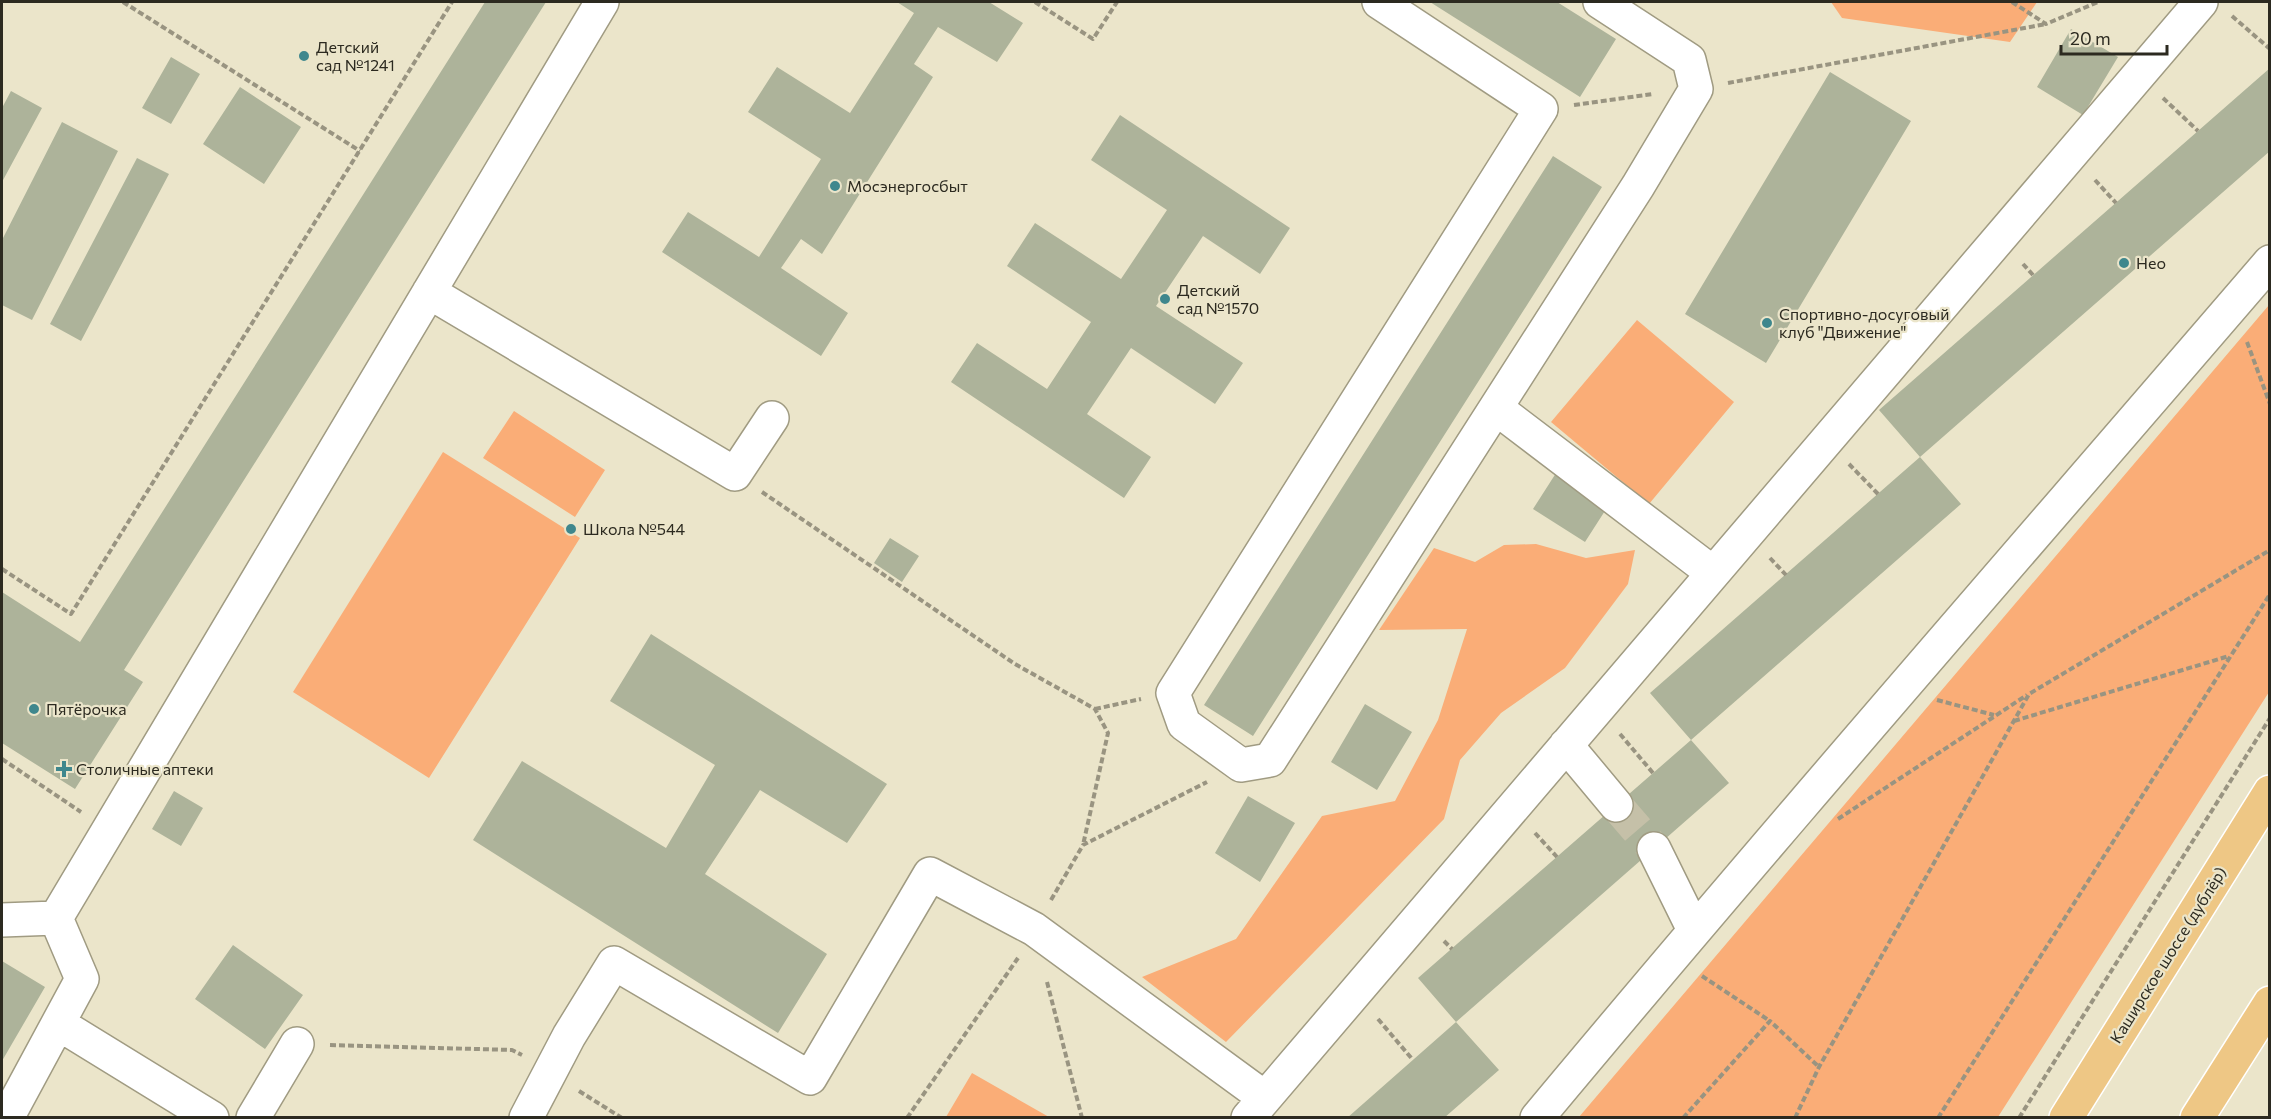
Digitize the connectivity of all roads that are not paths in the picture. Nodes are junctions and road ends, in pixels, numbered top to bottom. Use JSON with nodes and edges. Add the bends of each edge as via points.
{"nodes":[{"id":1,"x":602,"y":2,"type":"edge"},
{"id":2,"x":1379,"y":2,"type":"edge"},
{"id":3,"x":1600,"y":2,"type":"edge"},
{"id":4,"x":2213,"y":5,"type":"edge"},
{"id":5,"x":2270,"y":262,"type":"edge"},
{"id":6,"x":429,"y":292,"type":"junction"},
{"id":7,"x":1496,"y":408,"type":"junction"},
{"id":8,"x":772,"y":418,"type":"dead end"},
{"id":9,"x":1713,"y":573,"type":"junction"},
{"id":10,"x":1566,"y":745,"type":"junction"},
{"id":11,"x":2270,"y":792,"type":"edge"},
{"id":12,"x":1616,"y":805,"type":"tunnel mouth"},
{"id":13,"x":1654,"y":849,"type":"tunnel mouth"},
{"id":14,"x":56,"y":918,"type":"junction"},
{"id":15,"x":2,"y":920,"type":"edge"},
{"id":16,"x":1694,"y":930,"type":"junction"},
{"id":17,"x":2270,"y":1003,"type":"edge"},
{"id":18,"x":59,"y":1024,"type":"junction"},
{"id":19,"x":297,"y":1044,"type":"road end"},
{"id":20,"x":2106,"y":1056,"type":"junction"},
{"id":21,"x":1256,"y":1108,"type":"edge"},
{"id":22,"x":7,"y":1118,"type":"edge"},
{"id":23,"x":212,"y":1118,"type":"edge"},
{"id":24,"x":253,"y":1118,"type":"edge"},
{"id":25,"x":526,"y":1118,"type":"edge"},
{"id":26,"x":1537,"y":1118,"type":"edge"},
{"id":27,"x":2066,"y":1118,"type":"edge"},
{"id":28,"x":2082,"y":1118,"type":"edge"},
{"id":29,"x":2197,"y":1118,"type":"edge"}],
"edges":[{"from":1,"to":6,"type":"lane"},
{"from":2,"to":7,"type":"lane","via":[[1541,109],[1173,693],[1184,724],[1241,765],[1270,760]]},
{"from":3,"to":7,"type":"lane","via":[[1689,60],[1696,89]]},
{"from":4,"to":9,"type":"lane","via":[[2138,75]]},
{"from":5,"to":16,"type":"lane"},
{"from":6,"to":8,"type":"lane","via":[[735,474]]},
{"from":6,"to":14,"type":"lane"},
{"from":7,"to":9,"type":"lane"},
{"from":9,"to":10,"type":"lane"},
{"from":10,"to":12,"type":"lane"},
{"from":10,"to":21,"type":"lane"},
{"from":11,"to":20,"type":"main road","name":"Каширское шоссе (дублёр)"},
{"from":13,"to":16,"type":"lane"},
{"from":14,"to":15,"type":"lane"},
{"from":14,"to":18,"type":"lane","via":[[82,979]]},
{"from":16,"to":26,"type":"lane"},
{"from":17,"to":29,"type":"main road"},
{"from":18,"to":22,"type":"lane"},
{"from":18,"to":23,"type":"lane"},
{"from":19,"to":24,"type":"lane"},
{"from":20,"to":27,"type":"main road","name":"Каширское шоссе (дублёр)"},
{"from":20,"to":28,"type":"main road"},
{"from":21,"to":25,"type":"lane","via":[[1034,929],[930,874],[810,1078],[614,963]]}]}
